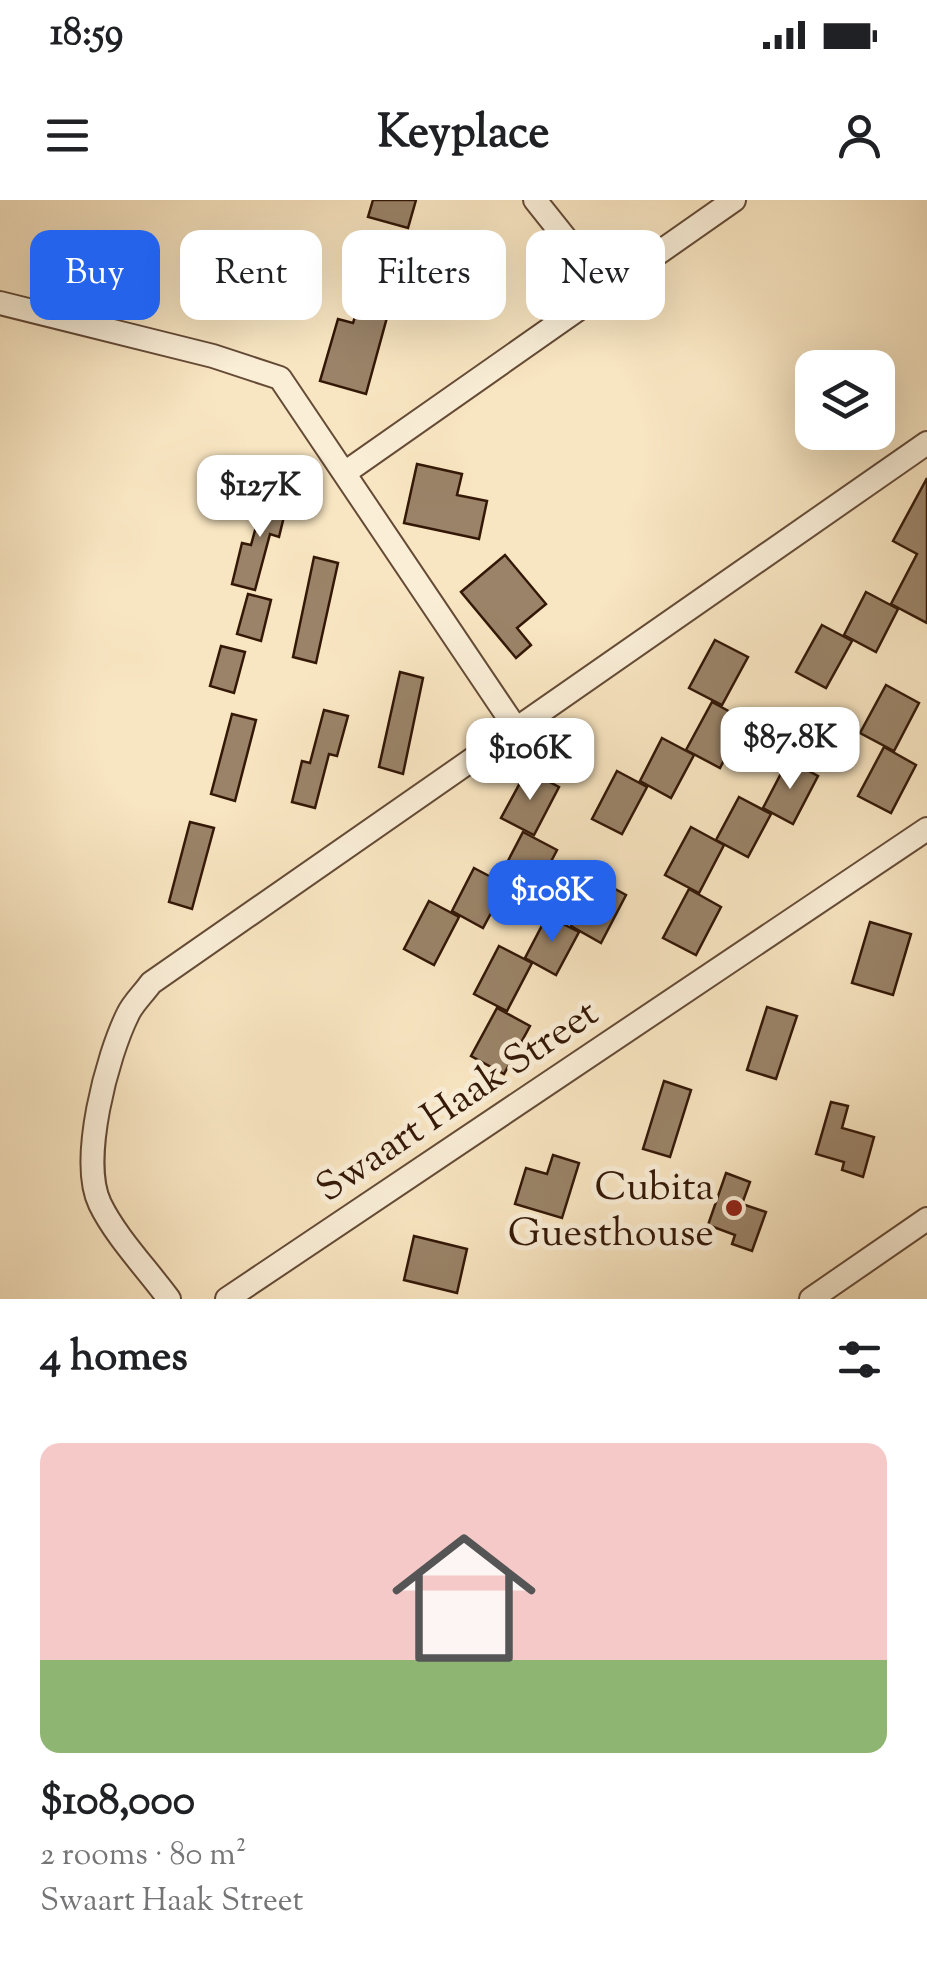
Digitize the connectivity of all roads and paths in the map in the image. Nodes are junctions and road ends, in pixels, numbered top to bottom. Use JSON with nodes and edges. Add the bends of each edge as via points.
{"nodes":[{"id":1,"x":536,"y":200,"type":"edge"},
{"id":2,"x":734,"y":200,"type":"edge"},
{"id":3,"x":559,"y":230,"type":"edge"},
{"id":4,"x":665,"y":249,"type":"edge"},
{"id":5,"x":0,"y":303,"type":"edge"},
{"id":6,"x":563,"y":320,"type":"edge"},
{"id":7,"x":927,"y":442,"type":"edge"},
{"id":8,"x":346,"y":472,"type":"junction"},
{"id":9,"x":515,"y":726,"type":"junction"},
{"id":10,"x":927,"y":828,"type":"edge"},
{"id":11,"x":927,"y":1219,"type":"edge"},
{"id":12,"x":169,"y":1299,"type":"edge"},
{"id":13,"x":226,"y":1299,"type":"edge"},
{"id":14,"x":812,"y":1299,"type":"edge"}],
"edges":[{"from":1,"to":3,"type":"street"},
{"from":2,"to":4,"type":"street"},
{"from":5,"to":8,"type":"street","via":[[280,378]]},
{"from":6,"to":8,"type":"street"},
{"from":7,"to":9,"type":"street"},
{"from":8,"to":9,"type":"street"},
{"from":9,"to":12,"type":"street","via":[[152,983],[129,1012],[102,1098],[94,1178],[100,1204]]},
{"from":10,"to":13,"type":"street","name":"Swaart Haak Street"},
{"from":11,"to":14,"type":"street"}]}
